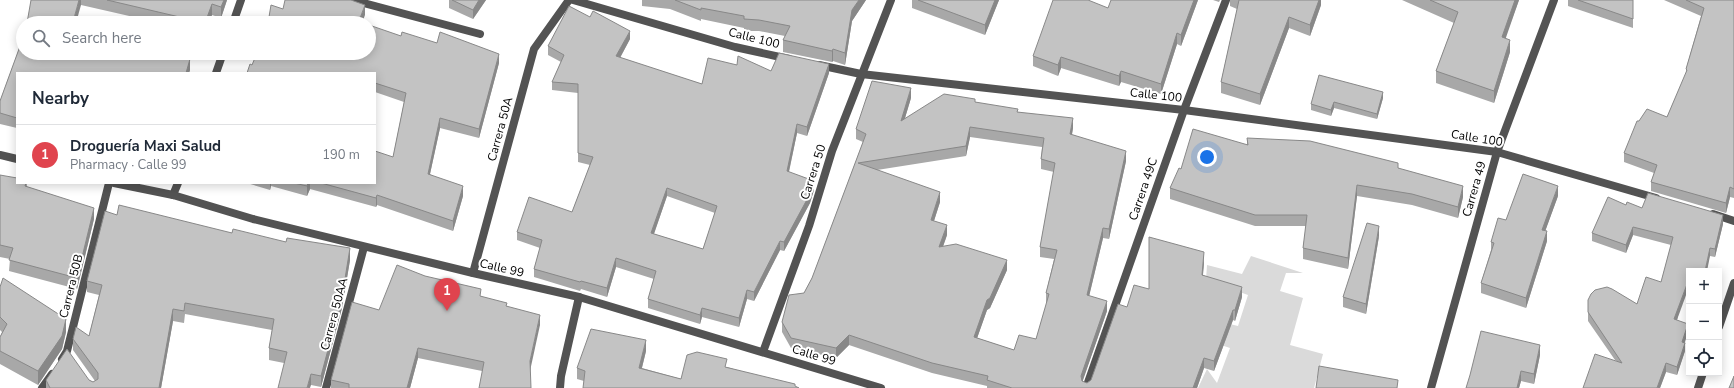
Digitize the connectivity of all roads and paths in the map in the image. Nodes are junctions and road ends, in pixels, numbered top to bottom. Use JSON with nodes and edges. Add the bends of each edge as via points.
{"nodes":[{"id":1,"x":241,"y":0,"type":"edge"},
{"id":2,"x":352,"y":0,"type":"edge"},
{"id":3,"x":569,"y":0,"type":"edge"},
{"id":4,"x":573,"y":0,"type":"edge"},
{"id":5,"x":891,"y":0,"type":"edge"},
{"id":6,"x":1226,"y":0,"type":"edge"},
{"id":7,"x":1554,"y":0,"type":"edge"},
{"id":8,"x":235,"y":16,"type":"edge"},
{"id":9,"x":480,"y":34,"type":"dead end"},
{"id":10,"x":221,"y":60,"type":"edge"},
{"id":11,"x":794,"y":60,"type":"edge"},
{"id":12,"x":809,"y":63,"type":"edge"},
{"id":13,"x":216,"y":72,"type":"edge"},
{"id":14,"x":861,"y":74,"type":"junction"},
{"id":15,"x":1184,"y":110,"type":"junction"},
{"id":16,"x":1497,"y":152,"type":"junction"},
{"id":17,"x":0,"y":154,"type":"edge"},
{"id":18,"x":16,"y":159,"type":"edge"},
{"id":19,"x":109,"y":184,"type":"edge"},
{"id":20,"x":119,"y":184,"type":"edge"},
{"id":21,"x":178,"y":184,"type":"edge"},
{"id":22,"x":173,"y":195,"type":"junction"},
{"id":23,"x":1665,"y":201,"type":"edge"},
{"id":24,"x":1703,"y":212,"type":"edge"},
{"id":25,"x":1734,"y":221,"type":"edge"},
{"id":26,"x":364,"y":247,"type":"junction"},
{"id":27,"x":473,"y":273,"type":"junction"},
{"id":28,"x":1734,"y":283,"type":"edge"},
{"id":29,"x":579,"y":297,"type":"junction"},
{"id":30,"x":1722,"y":318,"type":"edge"},
{"id":31,"x":763,"y":352,"type":"junction"},
{"id":32,"x":1702,"y":376,"type":"edge"},
{"id":33,"x":42,"y":388,"type":"edge"},
{"id":34,"x":326,"y":388,"type":"edge"},
{"id":35,"x":560,"y":388,"type":"edge"},
{"id":36,"x":881,"y":388,"type":"edge"},
{"id":37,"x":1086,"y":388,"type":"edge"},
{"id":38,"x":1431,"y":388,"type":"edge"},
{"id":39,"x":1698,"y":388,"type":"edge"}],
"edges":[{"from":1,"to":8,"type":"street"},
{"from":2,"to":9,"type":"street"},
{"from":3,"to":27,"type":"street","name":"Carrera 50A","via":[[534,49]]},
{"from":4,"to":11,"type":"street","name":"Calle 100","via":[[735,47]]},
{"from":5,"to":14,"type":"street","name":"Carrera 50"},
{"from":6,"to":15,"type":"street","name":"Carrera 49C"},
{"from":7,"to":16,"type":"street","name":"Carrera 49"},
{"from":10,"to":13,"type":"street"},
{"from":12,"to":14,"type":"street","name":"Calle 100"},
{"from":14,"to":15,"type":"street","name":"Calle 100"},
{"from":14,"to":31,"type":"street","name":"Carrera 50"},
{"from":15,"to":16,"type":"street","name":"Calle 100"},
{"from":15,"to":37,"type":"street","name":"Carrera 49C"},
{"from":16,"to":23,"type":"street","name":"Calle 100"},
{"from":16,"to":38,"type":"street","name":"Carrera 49"},
{"from":17,"to":18,"type":"street"},
{"from":19,"to":33,"type":"street","name":"Carrera 50B","via":[[69,354]]},
{"from":20,"to":22,"type":"street","name":"Calle 99"},
{"from":21,"to":22,"type":"street"},
{"from":22,"to":26,"type":"street","name":"Calle 99","via":[[253,219]]},
{"from":24,"to":25,"type":"street"},
{"from":26,"to":27,"type":"street","name":"Calle 99"},
{"from":26,"to":34,"type":"street","name":"Carrera 50AA"},
{"from":27,"to":29,"type":"street","name":"Calle 99"},
{"from":28,"to":30,"type":"street"},
{"from":29,"to":31,"type":"street","name":"Calle 99"},
{"from":29,"to":35,"type":"street"},
{"from":31,"to":36,"type":"street","name":"Calle 99"},
{"from":32,"to":39,"type":"street"}]}
